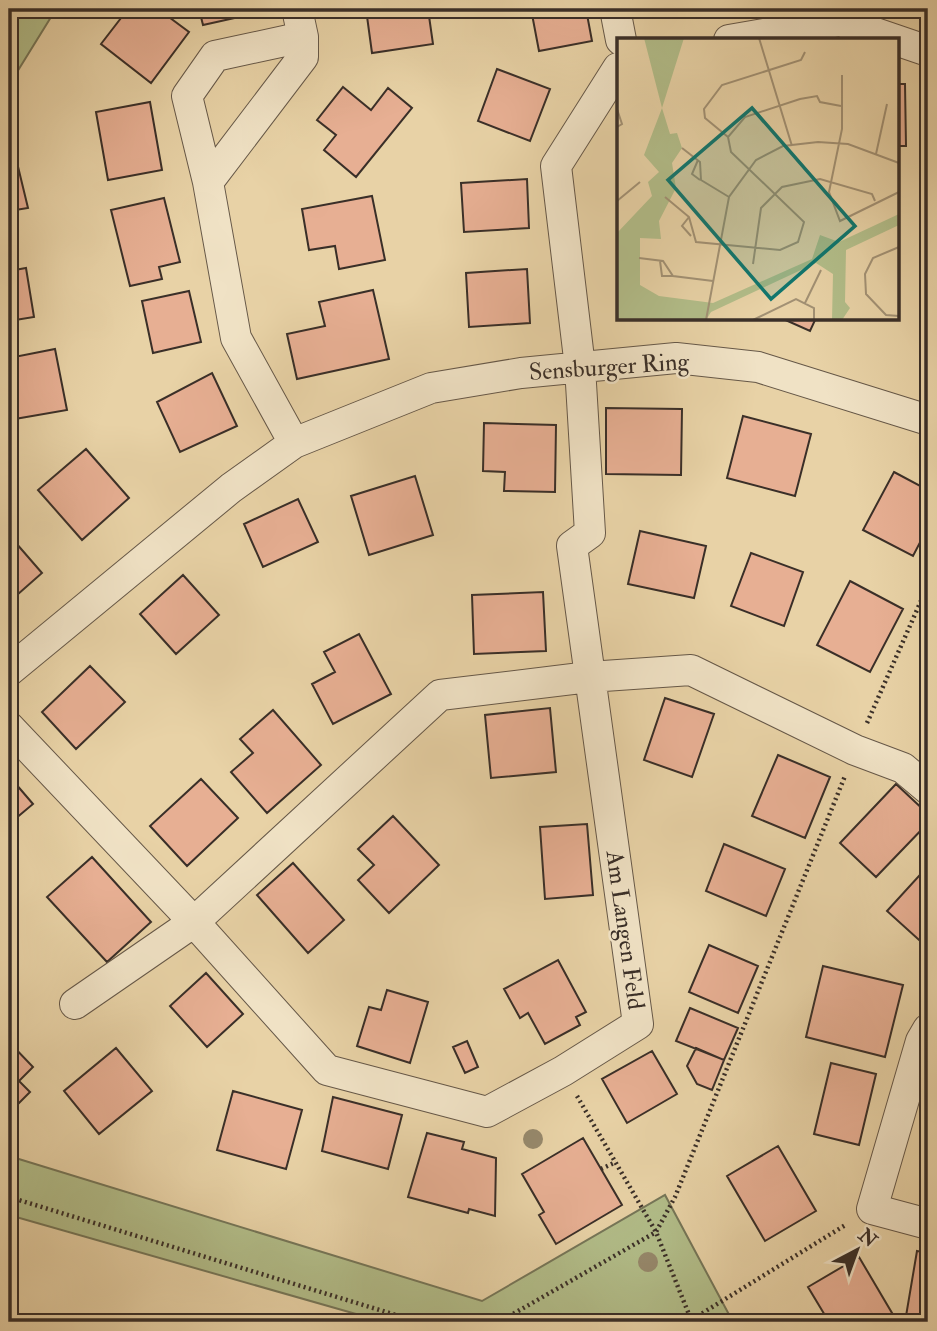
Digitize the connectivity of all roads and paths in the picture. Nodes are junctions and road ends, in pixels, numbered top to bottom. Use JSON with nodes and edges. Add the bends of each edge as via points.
{"nodes":[{"id":1,"x":615,"y":9,"type":"edge"},
{"id":2,"x":300,"y":23,"type":"edge"},
{"id":3,"x":621,"y":38,"type":"edge"},
{"id":4,"x":741,"y":38,"type":"edge"},
{"id":5,"x":890,"y":38,"type":"edge"},
{"id":6,"x":898,"y":41,"type":"edge"},
{"id":7,"x":928,"y":51,"type":"edge"},
{"id":8,"x":617,"y":70,"type":"edge"},
{"id":9,"x":208,"y":182,"type":"junction"},
{"id":10,"x":580,"y":368,"type":"junction"},
{"id":11,"x":928,"y":420,"type":"edge"},
{"id":12,"x":294,"y":443,"type":"junction"},
{"id":13,"x":928,"y":585,"type":"edge"},
{"id":14,"x":9,"y":671,"type":"edge"},
{"id":15,"x":590,"y":677,"type":"junction"},
{"id":16,"x":9,"y":727,"type":"edge"},
{"id":17,"x":855,"y":750,"type":"junction"},
{"id":18,"x":928,"y":789,"type":"edge"},
{"id":19,"x":194,"y":922,"type":"junction"},
{"id":20,"x":75,"y":1004,"type":"dead end"},
{"id":21,"x":928,"y":1029,"type":"edge"},
{"id":22,"x":563,"y":1071,"type":"junction"},
{"id":23,"x":616,"y":1162,"type":"junction"},
{"id":24,"x":601,"y":1169,"type":"dead end"},
{"id":25,"x":9,"y":1197,"type":"edge"},
{"id":26,"x":872,"y":1209,"type":"junction"},
{"id":27,"x":928,"y":1224,"type":"edge"},
{"id":28,"x":656,"y":1231,"type":"junction"},
{"id":29,"x":419,"y":1322,"type":"edge"},
{"id":30,"x":499,"y":1322,"type":"edge"},
{"id":31,"x":690,"y":1322,"type":"edge"}],
"edges":[{"from":1,"to":3,"type":"street"},
{"from":2,"to":9,"type":"street","via":[[303,57]]},
{"from":2,"to":9,"type":"street","via":[[215,56],[187,96]]},
{"from":4,"to":5,"type":"street","via":[[840,21]]},
{"from":6,"to":7,"type":"street"},
{"from":8,"to":10,"type":"street","via":[[556,166]]},
{"from":9,"to":12,"type":"street","via":[[236,338]]},
{"from":10,"to":11,"type":"street","name":"Sensburger Ring","via":[[676,358],[758,368]]},
{"from":10,"to":12,"type":"street","name":"Sensburger Ring","via":[[431,388]]},
{"from":10,"to":15,"type":"street","name":"Am Langen Feld","via":[[590,533],[572,546]]},
{"from":12,"to":14,"type":"street","name":"Sensburger Ring","via":[[231,488]]},
{"from":13,"to":17,"type":"path"},
{"from":15,"to":17,"type":"street","via":[[691,670]]},
{"from":15,"to":19,"type":"street","via":[[440,695]]},
{"from":15,"to":22,"type":"street","name":"Am Langen Feld","via":[[638,1024]]},
{"from":16,"to":19,"type":"street","name":"Am Langen Feld"},
{"from":17,"to":18,"type":"street","via":[[903,768]]},
{"from":17,"to":28,"type":"path","via":[[675,1197]]},
{"from":19,"to":20,"type":"street"},
{"from":19,"to":22,"type":"street","name":"Am Langen Feld","via":[[327,1070],[486,1112]]},
{"from":21,"to":26,"type":"street"},
{"from":22,"to":23,"type":"path"},
{"from":23,"to":24,"type":"path"},
{"from":23,"to":28,"type":"path"},
{"from":25,"to":29,"type":"path"},
{"from":26,"to":27,"type":"street"},
{"from":26,"to":31,"type":"path"},
{"from":28,"to":30,"type":"path"},
{"from":28,"to":31,"type":"path"}]}
